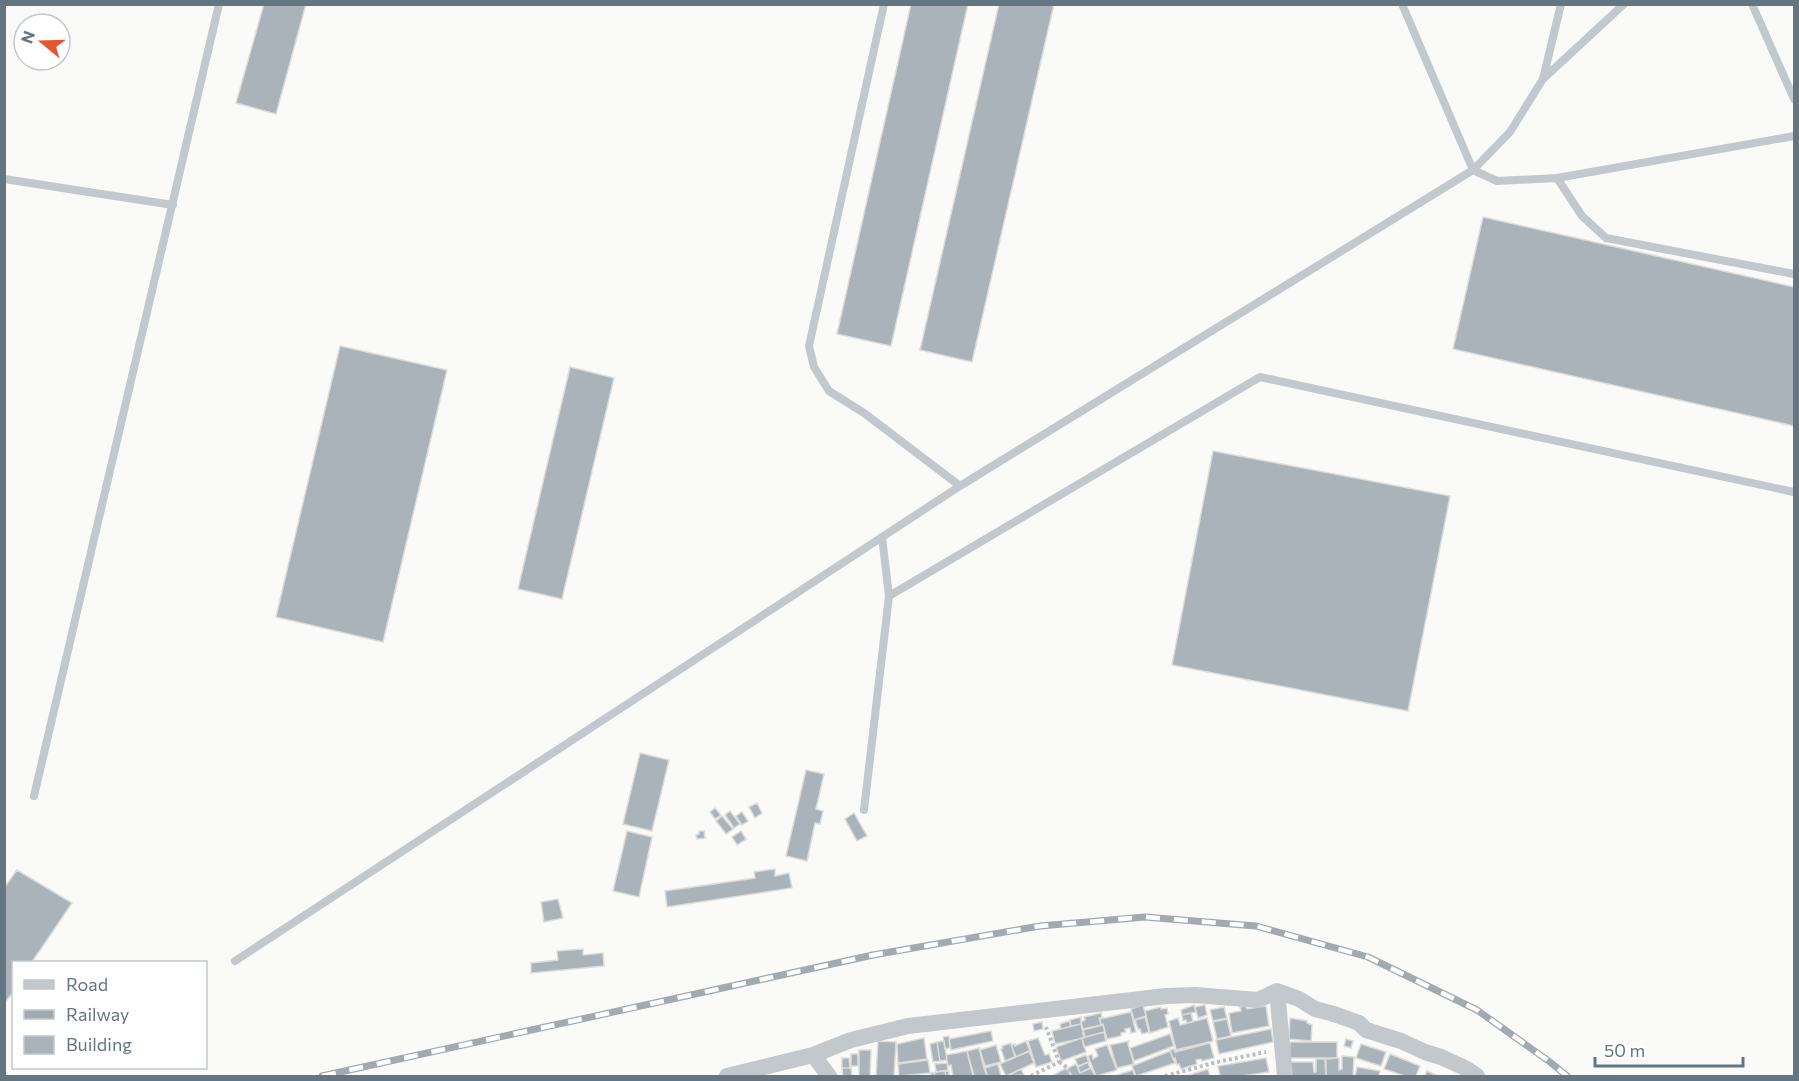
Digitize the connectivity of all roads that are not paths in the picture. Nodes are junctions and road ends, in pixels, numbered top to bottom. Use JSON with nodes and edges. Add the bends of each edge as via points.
{"nodes":[{"id":1,"x":219,"y":4,"type":"edge"},
{"id":2,"x":884,"y":4,"type":"edge"},
{"id":3,"x":1402,"y":4,"type":"edge"},
{"id":4,"x":1561,"y":4,"type":"edge"},
{"id":5,"x":1624,"y":4,"type":"edge"},
{"id":6,"x":1752,"y":4,"type":"edge"},
{"id":7,"x":1543,"y":79,"type":"junction"},
{"id":8,"x":1794,"y":99,"type":"edge"},
{"id":9,"x":1794,"y":136,"type":"edge"},
{"id":10,"x":1473,"y":170,"type":"junction"},
{"id":11,"x":1557,"y":178,"type":"junction"},
{"id":12,"x":4,"y":179,"type":"edge"},
{"id":13,"x":173,"y":205,"type":"junction"},
{"id":14,"x":1794,"y":274,"type":"edge"},
{"id":15,"x":960,"y":486,"type":"junction"},
{"id":16,"x":1794,"y":492,"type":"edge"},
{"id":17,"x":882,"y":537,"type":"junction"},
{"id":18,"x":889,"y":596,"type":"junction"},
{"id":19,"x":34,"y":796,"type":"dead end"},
{"id":20,"x":864,"y":810,"type":"dead end"},
{"id":21,"x":235,"y":961,"type":"dead end"},
{"id":22,"x":1277,"y":991,"type":"junction"},
{"id":23,"x":813,"y":1055,"type":"junction"},
{"id":24,"x":727,"y":1077,"type":"edge"},
{"id":25,"x":829,"y":1077,"type":"edge"},
{"id":26,"x":1285,"y":1077,"type":"edge"},
{"id":27,"x":1477,"y":1077,"type":"edge"}],
"edges":[{"from":1,"to":13,"type":"lane"},
{"from":2,"to":15,"type":"lane","via":[[809,346],[814,367],[829,391]]},
{"from":3,"to":10,"type":"lane"},
{"from":4,"to":7,"type":"lane"},
{"from":5,"to":7,"type":"lane"},
{"from":6,"to":8,"type":"lane"},
{"from":7,"to":10,"type":"lane","via":[[1510,132]]},
{"from":9,"to":11,"type":"lane"},
{"from":10,"to":11,"type":"lane","via":[[1497,181]]},
{"from":10,"to":15,"type":"lane"},
{"from":11,"to":14,"type":"lane","via":[[1582,216],[1606,238]]},
{"from":12,"to":13,"type":"lane"},
{"from":13,"to":19,"type":"lane"},
{"from":15,"to":17,"type":"lane"},
{"from":16,"to":18,"type":"lane","via":[[1260,377]]},
{"from":17,"to":18,"type":"lane"},
{"from":17,"to":21,"type":"lane"},
{"from":18,"to":20,"type":"lane"},
{"from":22,"to":23,"type":"street","via":[[1257,1000],[1195,995],[908,1026],[851,1040]]},
{"from":22,"to":26,"type":"street"},
{"from":22,"to":27,"type":"street","via":[[1315,1010],[1359,1023],[1441,1057]]},
{"from":23,"to":24,"type":"street"},
{"from":23,"to":25,"type":"street"}]}
